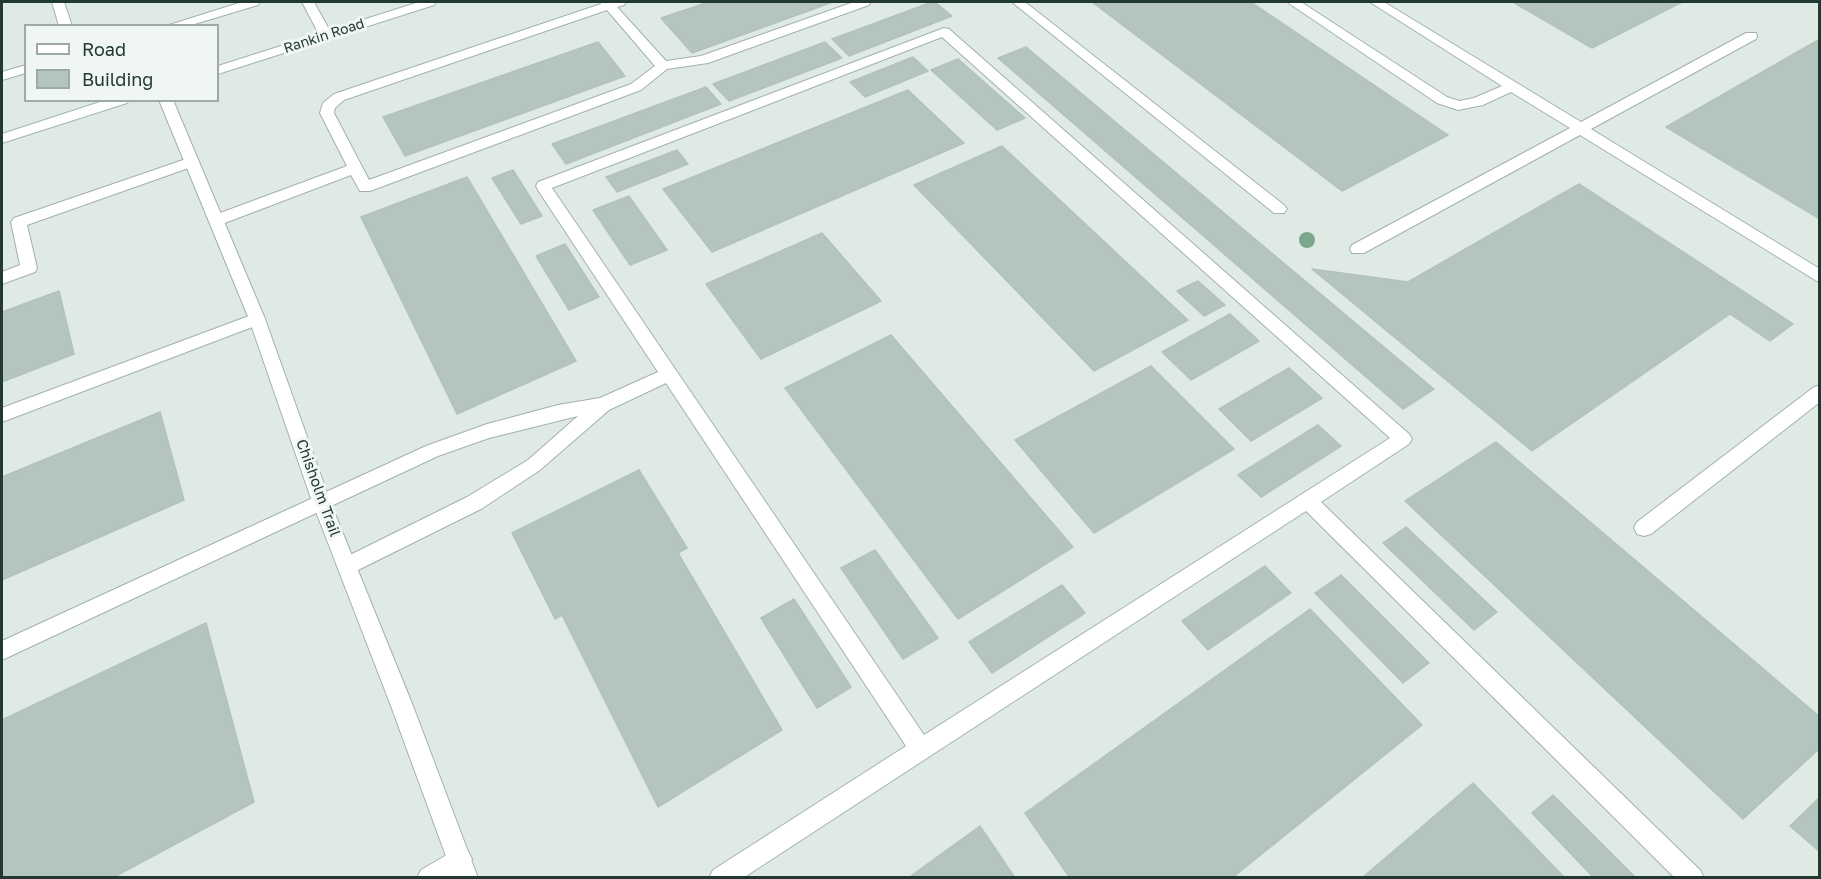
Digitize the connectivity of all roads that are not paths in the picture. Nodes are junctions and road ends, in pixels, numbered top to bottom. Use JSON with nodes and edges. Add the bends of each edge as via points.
{"nodes":[{"id":1,"x":58,"y":2,"type":"edge"},
{"id":2,"x":254,"y":2,"type":"edge"},
{"id":3,"x":308,"y":2,"type":"edge"},
{"id":4,"x":430,"y":2,"type":"edge"},
{"id":5,"x":865,"y":2,"type":"edge"},
{"id":6,"x":1018,"y":2,"type":"edge"},
{"id":7,"x":1293,"y":2,"type":"edge"},
{"id":8,"x":1376,"y":2,"type":"edge"},
{"id":9,"x":612,"y":3,"type":"edge"},
{"id":10,"x":65,"y":24,"type":"edge"},
{"id":11,"x":179,"y":24,"type":"edge"},
{"id":12,"x":326,"y":35,"type":"junction"},
{"id":13,"x":1751,"y":36,"type":"dead end"},
{"id":14,"x":663,"y":66,"type":"junction"},
{"id":15,"x":24,"y":70,"type":"edge"},
{"id":16,"x":219,"y":70,"type":"edge"},
{"id":17,"x":2,"y":76,"type":"edge"},
{"id":18,"x":1513,"y":86,"type":"junction"},
{"id":19,"x":116,"y":102,"type":"edge"},
{"id":20,"x":167,"y":102,"type":"edge"},
{"id":21,"x":1580,"y":129,"type":"junction"},
{"id":22,"x":2,"y":139,"type":"edge"},
{"id":23,"x":192,"y":162,"type":"junction"},
{"id":24,"x":355,"y":168,"type":"junction"},
{"id":25,"x":1279,"y":209,"type":"dead end"},
{"id":26,"x":217,"y":220,"type":"junction"},
{"id":27,"x":1358,"y":249,"type":"dead end"},
{"id":28,"x":1820,"y":277,"type":"edge"},
{"id":29,"x":2,"y":278,"type":"edge"},
{"id":30,"x":257,"y":319,"type":"junction"},
{"id":31,"x":670,"y":374,"type":"junction"},
{"id":32,"x":1820,"y":392,"type":"edge"},
{"id":33,"x":603,"y":405,"type":"junction"},
{"id":34,"x":2,"y":415,"type":"edge"},
{"id":35,"x":1307,"y":500,"type":"junction"},
{"id":36,"x":322,"y":504,"type":"junction"},
{"id":37,"x":1644,"y":528,"type":"dead end"},
{"id":38,"x":347,"y":567,"type":"junction"},
{"id":39,"x":2,"y":651,"type":"edge"},
{"id":40,"x":921,"y":749,"type":"junction"},
{"id":41,"x":463,"y":868,"type":"edge"},
{"id":42,"x":429,"y":878,"type":"edge"},
{"id":43,"x":721,"y":878,"type":"edge"},
{"id":44,"x":1692,"y":878,"type":"edge"}],
"edges":[{"from":1,"to":10,"type":"street"},
{"from":2,"to":11,"type":"street"},
{"from":3,"to":12,"type":"street"},
{"from":4,"to":12,"type":"street","name":"Rankin Road"},
{"from":5,"to":14,"type":"street","via":[[703,60]]},
{"from":6,"to":25,"type":"street"},
{"from":7,"to":18,"type":"street","via":[[1442,100],[1458,106],[1478,102]]},
{"from":8,"to":18,"type":"street"},
{"from":9,"to":14,"type":"street"},
{"from":9,"to":24,"type":"street","via":[[339,97],[327,106],[327,113]]},
{"from":12,"to":16,"type":"street","name":"Rankin Road"},
{"from":13,"to":21,"type":"street"},
{"from":14,"to":24,"type":"street","via":[[636,87],[365,187]]},
{"from":15,"to":17,"type":"street"},
{"from":18,"to":21,"type":"street"},
{"from":19,"to":22,"type":"street"},
{"from":20,"to":23,"type":"street","name":"Chisholm Trail"},
{"from":21,"to":27,"type":"street"},
{"from":21,"to":28,"type":"street"},
{"from":23,"to":26,"type":"street","name":"Chisholm Trail"},
{"from":23,"to":29,"type":"street","via":[[19,222],[29,268]]},
{"from":24,"to":26,"type":"street"},
{"from":26,"to":30,"type":"street","name":"Chisholm Trail"},
{"from":30,"to":34,"type":"street"},
{"from":30,"to":36,"type":"street","name":"Chisholm Trail"},
{"from":31,"to":33,"type":"street"},
{"from":31,"to":35,"type":"street","via":[[543,186],[944,32],[1403,439]]},
{"from":31,"to":40,"type":"street"},
{"from":32,"to":37,"type":"street"},
{"from":33,"to":36,"type":"street","via":[[558,412],[487,431],[432,451]]},
{"from":33,"to":38,"type":"street","via":[[514,478],[474,503]]},
{"from":35,"to":40,"type":"street"},
{"from":35,"to":44,"type":"street"},
{"from":36,"to":38,"type":"street","name":"Chisholm Trail"},
{"from":36,"to":39,"type":"street"},
{"from":38,"to":41,"type":"street","name":"Chisholm Trail"},
{"from":40,"to":43,"type":"street"},
{"from":41,"to":42,"type":"street"}]}
